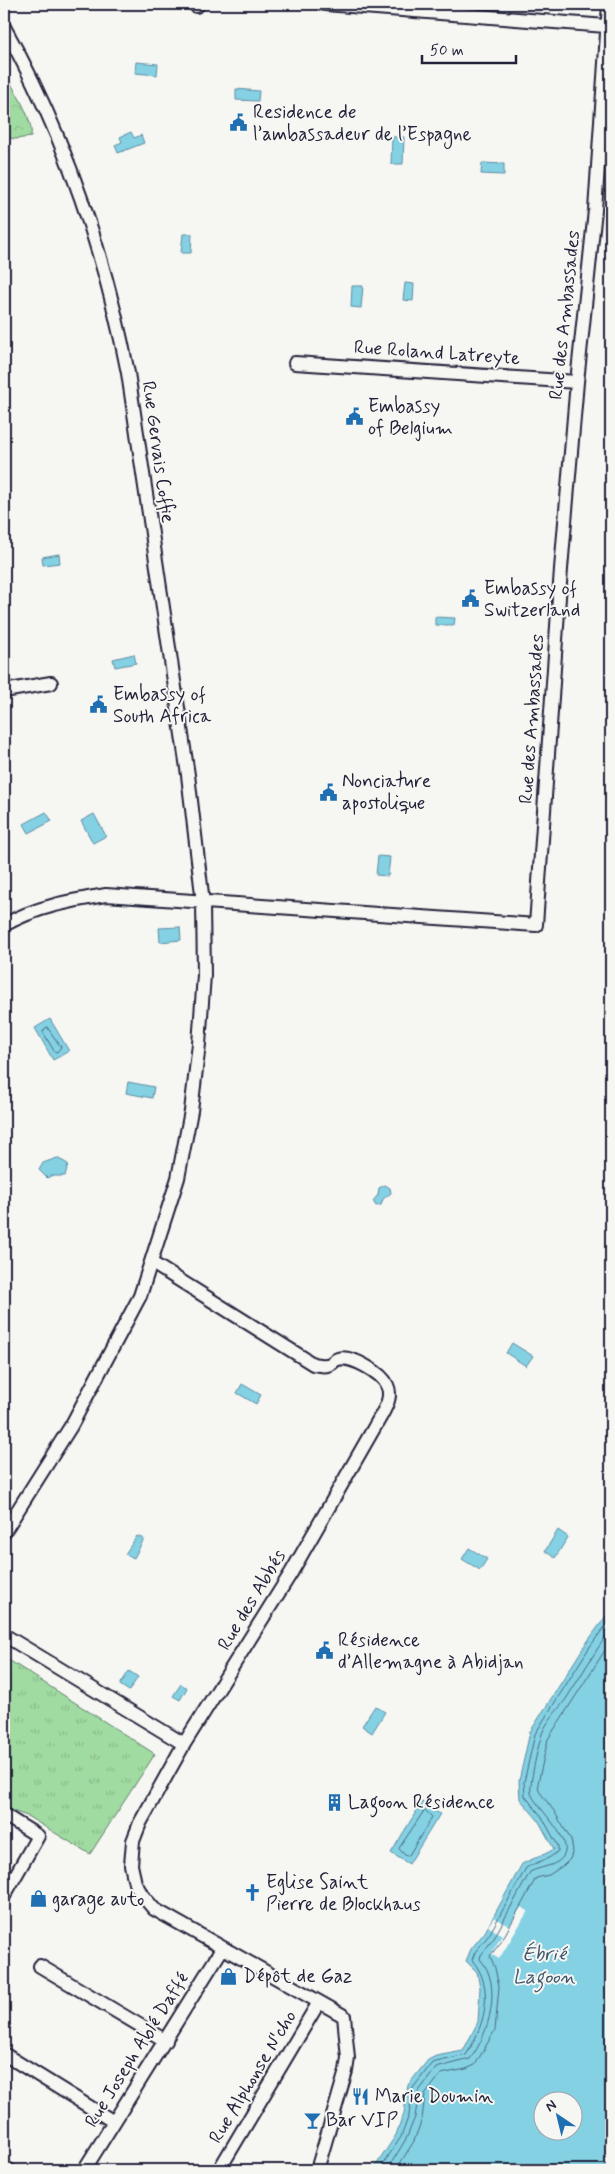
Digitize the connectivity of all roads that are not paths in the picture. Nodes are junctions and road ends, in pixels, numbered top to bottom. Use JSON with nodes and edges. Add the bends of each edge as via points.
{"nodes":[{"id":1,"x":325,"y":4,"type":"edge"},
{"id":2,"x":609,"y":4,"type":"edge"},
{"id":3,"x":606,"y":26,"type":"junction"},
{"id":4,"x":4,"y":27,"type":"edge"},
{"id":5,"x":295,"y":363,"type":"dead end"},
{"id":6,"x":577,"y":382,"type":"junction"},
{"id":7,"x":51,"y":683,"type":"dead end"},
{"id":8,"x":4,"y":691,"type":"edge"},
{"id":9,"x":203,"y":903,"type":"junction"},
{"id":10,"x":4,"y":925,"type":"edge"},
{"id":11,"x":152,"y":1263,"type":"junction"},
{"id":12,"x":4,"y":1532,"type":"edge"},
{"id":13,"x":4,"y":1635,"type":"edge"},
{"id":14,"x":184,"y":1744,"type":"junction"},
{"id":15,"x":4,"y":1815,"type":"edge"},
{"id":16,"x":4,"y":1896,"type":"edge"},
{"id":17,"x":222,"y":1949,"type":"junction"},
{"id":18,"x":40,"y":1966,"type":"dead end"},
{"id":19,"x":319,"y":2002,"type":"junction"},
{"id":20,"x":166,"y":2041,"type":"junction"},
{"id":21,"x":4,"y":2054,"type":"edge"},
{"id":22,"x":114,"y":2122,"type":"junction"},
{"id":23,"x":4,"y":2167,"type":"edge"},
{"id":24,"x":9,"y":2170,"type":"edge"},
{"id":25,"x":84,"y":2170,"type":"edge"},
{"id":26,"x":219,"y":2170,"type":"edge"},
{"id":27,"x":317,"y":2170,"type":"edge"}],
"edges":[{"from":1,"to":3,"type":"street"},
{"from":2,"to":3,"type":"street","name":"Rue des Ambassades"},
{"from":3,"to":6,"type":"street","name":"Rue des Ambassades","via":[[595,210]]},
{"from":4,"to":9,"type":"street","name":"Rue Gervais Coffie","via":[[69,163],[101,257],[117,318],[188,775]]},
{"from":5,"to":6,"type":"street","name":"Rue Roland Latreyte"},
{"from":6,"to":9,"type":"street","name":"Rue des Ambassades","via":[[536,925]]},
{"from":7,"to":8,"type":"street"},
{"from":9,"to":10,"type":"street","via":[[106,896],[59,902]]},
{"from":9,"to":11,"type":"street","name":"Rue Gervais Coffie","via":[[204,975],[191,1111],[178,1178]]},
{"from":11,"to":12,"type":"street","name":"Rue Gervais Coffie","via":[[140,1296],[106,1365],[72,1426]]},
{"from":11,"to":14,"type":"street","name":"Rue des Abbés","via":[[313,1364],[323,1366],[338,1359],[352,1359],[362,1364],[383,1379],[389,1393],[382,1414],[291,1573]]},
{"from":13,"to":14,"type":"street"},
{"from":14,"to":17,"type":"street","name":"Rue des Abbés","via":[[140,1823],[133,1841],[131,1865],[135,1882],[154,1909]]},
{"from":15,"to":16,"type":"street","via":[[38,1836]]},
{"from":17,"to":19,"type":"street","name":"Rue des Abbés"},
{"from":17,"to":20,"type":"street","name":"Rue Joseph Ablé Daffé"},
{"from":18,"to":20,"type":"street"},
{"from":19,"to":26,"type":"street","name":"Rue Alphonse N'cho"},
{"from":19,"to":27,"type":"street","name":"Rue des Abbés","via":[[344,2016],[348,2058],[343,2086]]},
{"from":20,"to":22,"type":"street","name":"Rue Joseph Ablé Daffé"},
{"from":21,"to":22,"type":"street"},
{"from":22,"to":25,"type":"street","name":"Rue Joseph Ablé Daffé"},
{"from":23,"to":24,"type":"street"}]}
